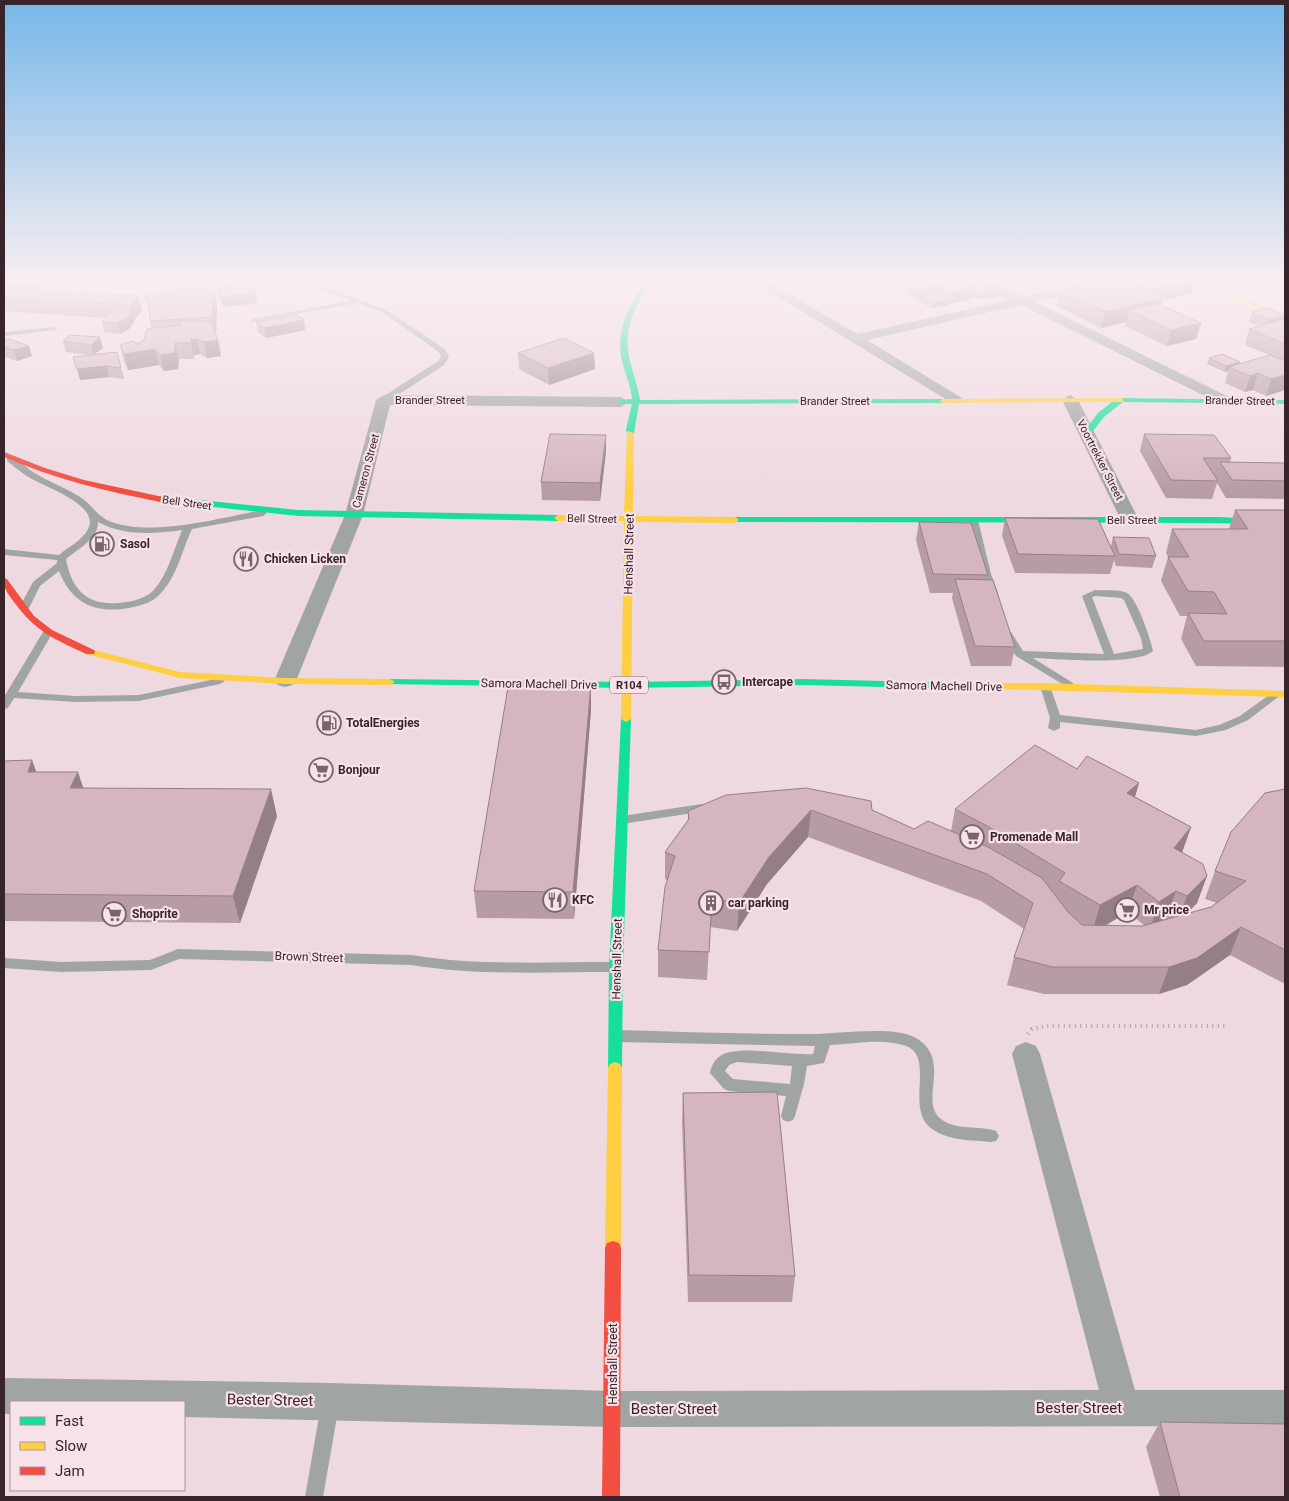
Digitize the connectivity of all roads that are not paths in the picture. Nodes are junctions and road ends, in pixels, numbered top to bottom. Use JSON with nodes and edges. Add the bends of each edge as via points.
{"nodes":[{"id":1,"x":440,"y":351,"type":"edge"},
{"id":2,"x":624,"y":351,"type":"edge"},
{"id":3,"x":875,"y":351,"type":"edge"},
{"id":4,"x":1125,"y":351,"type":"edge"},
{"id":5,"x":619,"y":397,"type":"junction"},
{"id":6,"x":384,"y":400,"type":"junction"},
{"id":7,"x":958,"y":400,"type":"junction"},
{"id":8,"x":1070,"y":400,"type":"junction"},
{"id":9,"x":1121,"y":400,"type":"junction"},
{"id":10,"x":1226,"y":401,"type":"junction"},
{"id":11,"x":636,"y":402,"type":"junction"},
{"id":12,"x":1285,"y":402,"type":"edge"},
{"id":13,"x":630,"y":421,"type":"junction"},
{"id":14,"x":1087,"y":433,"type":"junction"},
{"id":15,"x":6,"y":455,"type":"edge"},
{"id":16,"x":274,"y":511,"type":"junction"},
{"id":17,"x":1285,"y":514,"type":"edge"},
{"id":18,"x":92,"y":515,"type":"junction"},
{"id":19,"x":354,"y":515,"type":"junction"},
{"id":20,"x":630,"y":520,"type":"junction"},
{"id":21,"x":974,"y":520,"type":"junction"},
{"id":22,"x":1130,"y":520,"type":"junction"},
{"id":23,"x":1218,"y":520,"type":"junction"},
{"id":24,"x":1285,"y":523,"type":"edge"},
{"id":25,"x":188,"y":527,"type":"junction"},
{"id":26,"x":4,"y":552,"type":"edge"},
{"id":27,"x":61,"y":561,"type":"junction"},
{"id":28,"x":4,"y":581,"type":"edge"},
{"id":29,"x":996,"y":602,"type":"edge"},
{"id":30,"x":24,"y":608,"type":"junction"},
{"id":31,"x":1003,"y":620,"type":"edge"},
{"id":32,"x":48,"y":632,"type":"junction"},
{"id":33,"x":1020,"y":654,"type":"junction"},
{"id":34,"x":1110,"y":656,"type":"junction"},
{"id":35,"x":234,"y":679,"type":"junction"},
{"id":36,"x":284,"y":681,"type":"junction"},
{"id":37,"x":627,"y":685,"type":"junction"},
{"id":38,"x":1045,"y":686,"type":"junction"},
{"id":39,"x":1072,"y":687,"type":"junction"},
{"id":40,"x":1281,"y":694,"type":"edge"},
{"id":41,"x":10,"y":695,"type":"junction"},
{"id":42,"x":4,"y":706,"type":"edge"},
{"id":43,"x":711,"y":805,"type":"edge"},
{"id":44,"x":620,"y":820,"type":"junction"},
{"id":45,"x":4,"y":964,"type":"edge"},
{"id":46,"x":616,"y":967,"type":"junction"},
{"id":47,"x":616,"y":1036,"type":"junction"},
{"id":48,"x":824,"y":1040,"type":"junction"},
{"id":49,"x":1026,"y":1054,"type":"road end"},
{"id":50,"x":800,"y":1061,"type":"junction"},
{"id":51,"x":795,"y":1091,"type":"junction"},
{"id":52,"x":788,"y":1116,"type":"dead end"},
{"id":53,"x":990,"y":1136,"type":"dead end"},
{"id":54,"x":4,"y":1396,"type":"edge"},
{"id":55,"x":331,"y":1401,"type":"junction"},
{"id":56,"x":1122,"y":1408,"type":"junction"},
{"id":57,"x":1285,"y":1408,"type":"edge"},
{"id":58,"x":613,"y":1409,"type":"junction"},
{"id":59,"x":314,"y":1497,"type":"edge"},
{"id":60,"x":611,"y":1497,"type":"edge"}],
"edges":[{"from":1,"to":6,"type":"lane","via":[[445,356],[442,363]]},
{"from":2,"to":11,"type":"main road"},
{"from":3,"to":7,"type":"street"},
{"from":4,"to":10,"type":"street"},
{"from":5,"to":6,"type":"street","name":"Brander Street"},
{"from":5,"to":11,"type":"main road","name":"Brander Street"},
{"from":5,"to":13,"type":"main road","name":"Henshall Street","via":[[624,415]]},
{"from":6,"to":19,"type":"street","name":"Cameron Street"},
{"from":7,"to":8,"type":"main road","name":"Brander Street"},
{"from":7,"to":11,"type":"main road","name":"Brander Street"},
{"from":8,"to":9,"type":"main road","name":"Brander Street"},
{"from":8,"to":14,"type":"street","name":"Voortrekker Street"},
{"from":9,"to":10,"type":"main road","name":"Brander Street"},
{"from":9,"to":14,"type":"main road","via":[[1101,415]]},
{"from":10,"to":12,"type":"main road","name":"Brander Street"},
{"from":11,"to":13,"type":"main road","name":"Henshall Street","via":[[635,414]]},
{"from":13,"to":20,"type":"main road","name":"Henshall Street"},
{"from":14,"to":22,"type":"street","name":"Voortrekker Street"},
{"from":15,"to":16,"type":"main road","name":"Bell Street","via":[[53,475],[105,489],[204,506]]},
{"from":15,"to":18,"type":"lane","via":[[19,468],[83,503]]},
{"from":16,"to":19,"type":"main road","name":"Bell Street"},
{"from":16,"to":25,"type":"lane"},
{"from":17,"to":23,"type":"street","name":"Bell Street","via":[[1232,516]]},
{"from":18,"to":25,"type":"lane","via":[[111,524],[133,528]]},
{"from":18,"to":27,"type":"lane","via":[[94,526],[90,533]]},
{"from":19,"to":20,"type":"main road","name":"Bell Street"},
{"from":19,"to":36,"type":"street","name":"Cameron Street"},
{"from":20,"to":21,"type":"main road","name":"Bell Street"},
{"from":20,"to":37,"type":"main road","name":"Henshall Street"},
{"from":21,"to":22,"type":"main road","name":"Bell Street"},
{"from":21,"to":29,"type":"lane"},
{"from":22,"to":23,"type":"main road","name":"Bell Street"},
{"from":23,"to":24,"type":"main road","name":"Bell Street"},
{"from":25,"to":27,"type":"lane","via":[[163,583],[143,602],[111,608],[93,605],[72,590],[63,574]]},
{"from":26,"to":27,"type":"lane"},
{"from":27,"to":30,"type":"lane","via":[[36,584]]},
{"from":28,"to":30,"type":"main road","name":"Samora Machell Drive","number":"R104"},
{"from":30,"to":32,"type":"main road","name":"Samora Machell Drive","number":"R104"},
{"from":31,"to":33,"type":"lane","via":[[1009,639]]},
{"from":32,"to":35,"type":"main road","name":"Samora Machell Drive","number":"R104","via":[[98,656],[127,664],[180,675]]},
{"from":32,"to":41,"type":"lane"},
{"from":33,"to":34,"type":"lane"},
{"from":33,"to":39,"type":"lane"},
{"from":34,"to":34,"type":"lane","via":[[1144,654],[1148,651],[1146,638],[1124,595],[1090,594],[1087,596]]},
{"from":35,"to":36,"type":"main road","name":"Samora Machell Drive","number":"R104"},
{"from":35,"to":41,"type":"lane","via":[[140,698]]},
{"from":36,"to":37,"type":"main road","name":"Samora Machell Drive","number":"R104"},
{"from":37,"to":38,"type":"main road","name":"Samora Machell Drive","number":"R104","via":[[803,682]]},
{"from":37,"to":44,"type":"main road","name":"Henshall Street"},
{"from":38,"to":39,"type":"main road","name":"Samora Machell Drive","number":"R104"},
{"from":38,"to":40,"type":"lane","via":[[1054,723],[1196,733],[1222,728],[1244,718]]},
{"from":39,"to":40,"type":"main road","name":"Samora Machell Drive","number":"R104"},
{"from":41,"to":42,"type":"lane"},
{"from":43,"to":44,"type":"lane"},
{"from":44,"to":46,"type":"main road","name":"Henshall Street"},
{"from":45,"to":46,"type":"lane","name":"Brown Street","via":[[61,967],[151,965],[178,954],[411,960],[434,965]]},
{"from":46,"to":47,"type":"main road","name":"Henshall Street"},
{"from":47,"to":48,"type":"lane"},
{"from":47,"to":58,"type":"main road","name":"Henshall Street"},
{"from":48,"to":50,"type":"lane","via":[[820,1059]]},
{"from":48,"to":53,"type":"lane","via":[[910,1040],[927,1057],[924,1108],[928,1118],[965,1136]]},
{"from":49,"to":56,"type":"street"},
{"from":50,"to":51,"type":"lane"},
{"from":50,"to":51,"type":"lane","via":[[737,1056],[727,1058],[718,1067],[718,1073],[730,1085]]},
{"from":51,"to":52,"type":"lane"},
{"from":54,"to":55,"type":"street","name":"Bester Street"},
{"from":55,"to":58,"type":"street","name":"Bester Street"},
{"from":55,"to":59,"type":"lane"},
{"from":56,"to":57,"type":"street","name":"Bester Street"},
{"from":56,"to":58,"type":"street","name":"Bester Street"},
{"from":58,"to":60,"type":"main road","name":"Henshall Street"}]}
